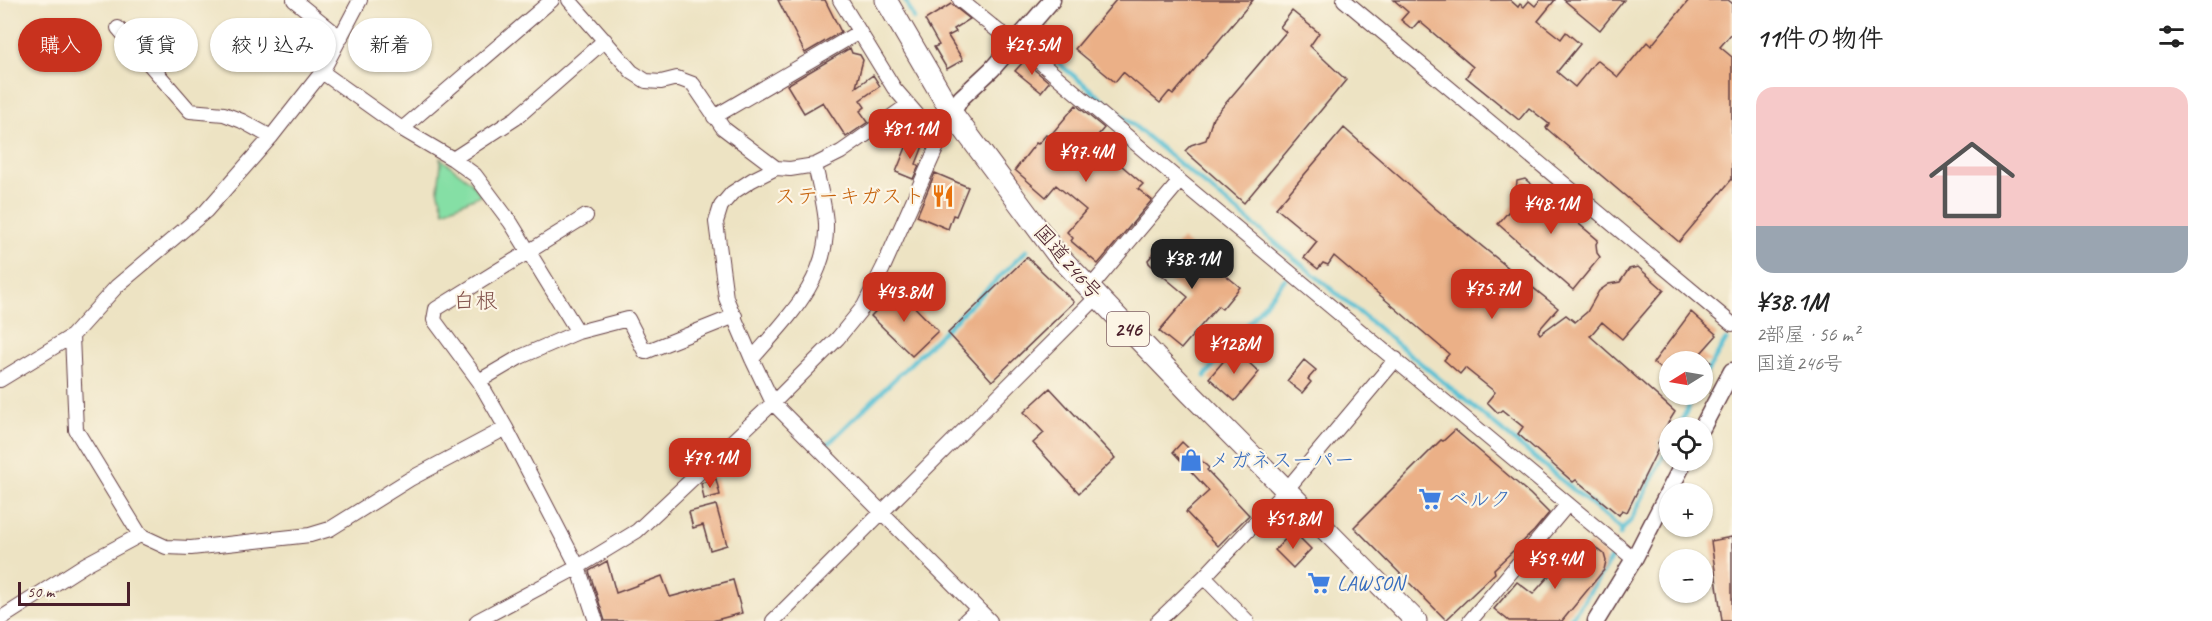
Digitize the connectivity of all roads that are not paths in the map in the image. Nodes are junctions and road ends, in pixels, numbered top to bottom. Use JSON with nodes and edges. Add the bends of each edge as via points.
{"nodes":[{"id":1,"x":294,"y":0,"type":"edge"},
{"id":2,"x":360,"y":0,"type":"edge"},
{"id":3,"x":552,"y":0,"type":"edge"},
{"id":4,"x":569,"y":0,"type":"edge"},
{"id":5,"x":840,"y":0,"type":"edge"},
{"id":6,"x":886,"y":0,"type":"edge"},
{"id":7,"x":960,"y":0,"type":"edge"},
{"id":8,"x":1052,"y":0,"type":"edge"},
{"id":9,"x":1344,"y":0,"type":"edge"},
{"id":10,"x":859,"y":33,"type":"junction"},
{"id":11,"x":341,"y":38,"type":"junction"},
{"id":12,"x":605,"y":40,"type":"junction"},
{"id":13,"x":1016,"y":42,"type":"junction"},
{"id":14,"x":336,"y":47,"type":"edge"},
{"id":15,"x":156,"y":72,"type":"edge"},
{"id":16,"x":322,"y":72,"type":"joint"},
{"id":17,"x":908,"y":105,"type":"junction"},
{"id":18,"x":952,"y":113,"type":"junction"},
{"id":19,"x":714,"y":117,"type":"junction"},
{"id":20,"x":402,"y":129,"type":"junction"},
{"id":21,"x":271,"y":137,"type":"junction"},
{"id":22,"x":939,"y":140,"type":"junction"},
{"id":23,"x":453,"y":159,"type":"junction"},
{"id":24,"x":815,"y":165,"type":"junction"},
{"id":25,"x":776,"y":168,"type":"junction"},
{"id":26,"x":1180,"y":182,"type":"junction"},
{"id":27,"x":586,"y":216,"type":"dead end"},
{"id":28,"x":528,"y":251,"type":"junction"},
{"id":29,"x":1093,"y":293,"type":"junction"},
{"id":30,"x":735,"y":316,"type":"junction"},
{"id":31,"x":1732,"y":324,"type":"edge"},
{"id":32,"x":578,"y":332,"type":"junction"},
{"id":33,"x":72,"y":336,"type":"junction"},
{"id":34,"x":752,"y":359,"type":"junction"},
{"id":35,"x":1396,"y":359,"type":"junction"},
{"id":36,"x":1732,"y":371,"type":"edge"},
{"id":37,"x":0,"y":380,"type":"edge"},
{"id":38,"x":479,"y":381,"type":"junction"},
{"id":39,"x":773,"y":403,"type":"junction"},
{"id":40,"x":1708,"y":417,"type":"edge"},
{"id":41,"x":506,"y":428,"type":"junction"},
{"id":42,"x":1679,"y":471,"type":"edge"},
{"id":43,"x":1287,"y":489,"type":"junction"},
{"id":44,"x":1568,"y":504,"type":"junction"},
{"id":45,"x":883,"y":511,"type":"junction"},
{"id":46,"x":140,"y":535,"type":"junction"},
{"id":47,"x":1634,"y":559,"type":"junction"},
{"id":48,"x":578,"y":567,"type":"junction"},
{"id":49,"x":1204,"y":577,"type":"junction"},
{"id":50,"x":978,"y":609,"type":"junction"},
{"id":51,"x":0,"y":619,"type":"edge"},
{"id":52,"x":477,"y":621,"type":"edge"},
{"id":53,"x":596,"y":621,"type":"edge"},
{"id":54,"x":773,"y":621,"type":"edge"},
{"id":55,"x":965,"y":621,"type":"edge"},
{"id":56,"x":990,"y":621,"type":"edge"},
{"id":57,"x":1158,"y":621,"type":"edge"},
{"id":58,"x":1247,"y":621,"type":"edge"},
{"id":59,"x":1416,"y":621,"type":"edge"},
{"id":60,"x":1470,"y":621,"type":"edge"},
{"id":61,"x":1596,"y":621,"type":"edge"}],
"edges":[{"from":1,"to":11,"type":"street"},
{"from":2,"to":11,"type":"street"},
{"from":3,"to":20,"type":"street"},
{"from":4,"to":12,"type":"street"},
{"from":5,"to":10,"type":"street"},
{"from":6,"to":18,"type":"highway","name":"国道246号","number":"246"},
{"from":7,"to":13,"type":"street"},
{"from":8,"to":13,"type":"street"},
{"from":9,"to":31,"type":"street"},
{"from":10,"to":17,"type":"street"},
{"from":10,"to":19,"type":"street"},
{"from":11,"to":14,"type":"street"},
{"from":12,"to":19,"type":"street","via":[[632,72],[646,81],[677,78],[693,84]]},
{"from":12,"to":23,"type":"street","via":[[516,118]]},
{"from":13,"to":18,"type":"street","via":[[961,98]]},
{"from":13,"to":26,"type":"street"},
{"from":15,"to":21,"type":"street","via":[[190,111],[224,114]]},
{"from":16,"to":20,"type":"street"},
{"from":16,"to":21,"type":"street"},
{"from":17,"to":22,"type":"street"},
{"from":17,"to":24,"type":"street","via":[[841,152]]},
{"from":18,"to":22,"type":"street"},
{"from":18,"to":29,"type":"highway","name":"国道246号","number":"246","via":[[1056,253]]},
{"from":19,"to":25,"type":"street"},
{"from":20,"to":23,"type":"street"},
{"from":21,"to":33,"type":"street","via":[[206,211],[117,286]]},
{"from":22,"to":39,"type":"street","via":[[864,306]]},
{"from":23,"to":28,"type":"street","via":[[475,175]]},
{"from":24,"to":25,"type":"street"},
{"from":24,"to":34,"type":"street","via":[[826,225],[822,261],[807,294]]},
{"from":25,"to":30,"type":"street","via":[[732,194],[721,206],[716,222],[726,298]]},
{"from":26,"to":29,"type":"street"},
{"from":26,"to":35,"type":"street"},
{"from":27,"to":28,"type":"street"},
{"from":28,"to":32,"type":"street"},
{"from":28,"to":38,"type":"street","via":[[436,309],[435,320]]},
{"from":29,"to":43,"type":"highway","name":"国道246号","number":"246"},
{"from":29,"to":45,"type":"street"},
{"from":30,"to":32,"type":"street","via":[[645,352],[628,319]]},
{"from":30,"to":34,"type":"street"},
{"from":32,"to":38,"type":"street","via":[[520,357]]},
{"from":33,"to":37,"type":"street"},
{"from":33,"to":46,"type":"street","via":[[76,430]]},
{"from":34,"to":39,"type":"street"},
{"from":35,"to":43,"type":"street"},
{"from":35,"to":44,"type":"street"},
{"from":36,"to":40,"type":"street"},
{"from":38,"to":41,"type":"street"},
{"from":39,"to":45,"type":"street"},
{"from":39,"to":48,"type":"street","via":[[637,531]]},
{"from":41,"to":46,"type":"street","via":[[410,479],[330,529],[310,536],[191,548],[166,547]]},
{"from":41,"to":48,"type":"street"},
{"from":42,"to":47,"type":"street"},
{"from":43,"to":49,"type":"street"},
{"from":43,"to":59,"type":"highway","name":"国道246号","number":"246"},
{"from":44,"to":47,"type":"street"},
{"from":44,"to":60,"type":"street"},
{"from":45,"to":50,"type":"street"},
{"from":45,"to":54,"type":"street"},
{"from":46,"to":51,"type":"street"},
{"from":47,"to":61,"type":"street"},
{"from":48,"to":52,"type":"street"},
{"from":48,"to":53,"type":"street"},
{"from":49,"to":57,"type":"street"},
{"from":49,"to":58,"type":"street"},
{"from":50,"to":55,"type":"street"},
{"from":50,"to":56,"type":"street"}]}
